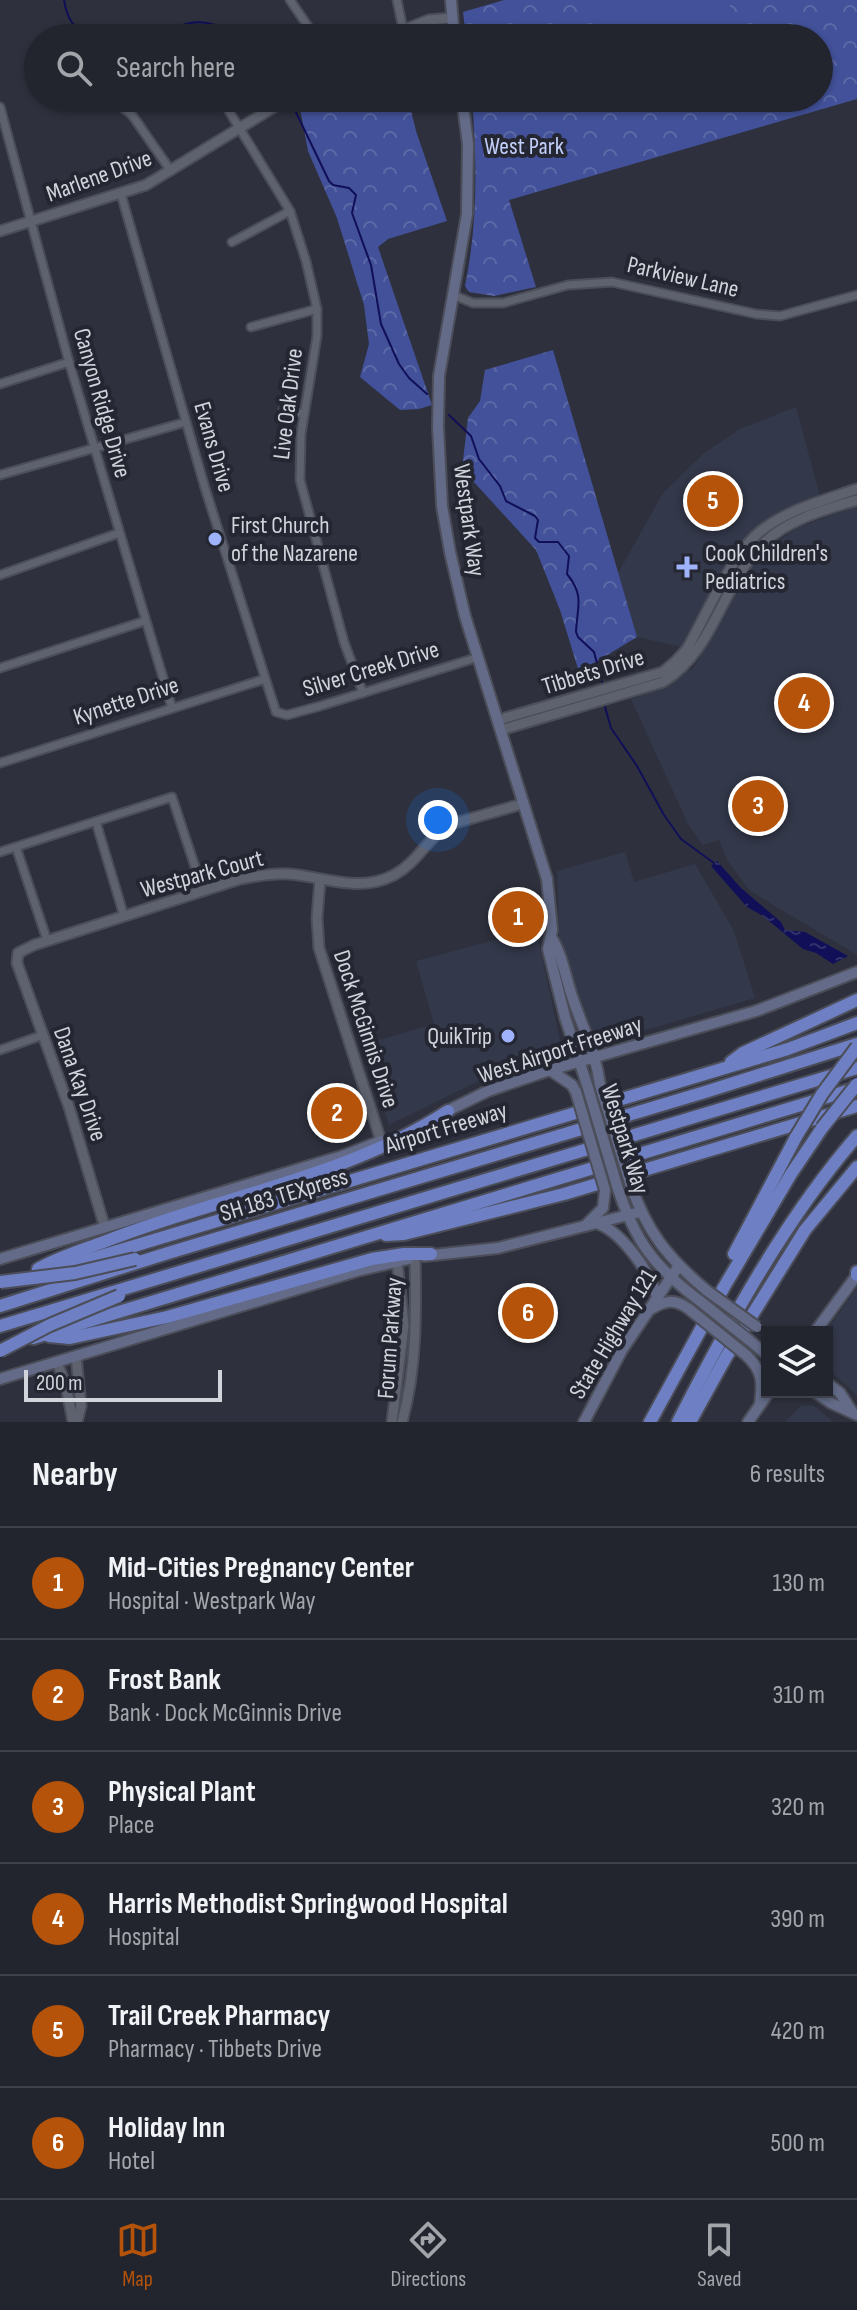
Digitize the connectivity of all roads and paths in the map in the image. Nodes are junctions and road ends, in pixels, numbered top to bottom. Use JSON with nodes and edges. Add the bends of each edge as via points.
{"nodes":[{"id":1,"x":290,"y":0,"type":"edge"},
{"id":2,"x":397,"y":0,"type":"edge"},
{"id":3,"x":451,"y":0,"type":"edge"},
{"id":4,"x":452,"y":18,"type":"junction"},
{"id":5,"x":306,"y":24,"type":"edge"},
{"id":6,"x":402,"y":24,"type":"edge"},
{"id":7,"x":417,"y":24,"type":"edge"},
{"id":8,"x":453,"y":24,"type":"edge"},
{"id":9,"x":0,"y":107,"type":"edge"},
{"id":10,"x":128,"y":112,"type":"edge"},
{"id":11,"x":230,"y":112,"type":"edge"},
{"id":12,"x":267,"y":112,"type":"edge"},
{"id":13,"x":464,"y":112,"type":"edge"},
{"id":14,"x":241,"y":128,"type":"junction"},
{"id":15,"x":171,"y":171,"type":"junction"},
{"id":16,"x":121,"y":194,"type":"junction"},
{"id":17,"x":290,"y":211,"type":"junction"},
{"id":18,"x":30,"y":222,"type":"junction"},
{"id":19,"x":0,"y":231,"type":"edge"},
{"id":20,"x":232,"y":242,"type":"dead end"},
{"id":21,"x":453,"y":295,"type":"junction"},
{"id":22,"x":857,"y":295,"type":"edge"},
{"id":23,"x":317,"y":309,"type":"junction"},
{"id":24,"x":251,"y":327,"type":"dead end"},
{"id":25,"x":69,"y":362,"type":"junction"},
{"id":26,"x":0,"y":384,"type":"edge"},
{"id":27,"x":283,"y":410,"type":"dead end"},
{"id":28,"x":304,"y":414,"type":"junction"},
{"id":29,"x":186,"y":422,"type":"junction"},
{"id":30,"x":94,"y":448,"type":"junction"},
{"id":31,"x":0,"y":475,"type":"edge"},
{"id":32,"x":854,"y":495,"type":"edge"},
{"id":33,"x":766,"y":527,"type":"junction"},
{"id":34,"x":119,"y":533,"type":"junction"},
{"id":35,"x":770,"y":538,"type":"junction"},
{"id":36,"x":736,"y":561,"type":"junction"},
{"id":37,"x":747,"y":566,"type":"junction"},
{"id":38,"x":0,"y":575,"type":"edge"},
{"id":39,"x":145,"y":621,"type":"junction"},
{"id":40,"x":698,"y":639,"type":"junction"},
{"id":41,"x":479,"y":657,"type":"junction"},
{"id":42,"x":0,"y":668,"type":"edge"},
{"id":43,"x":265,"y":679,"type":"junction"},
{"id":44,"x":363,"y":693,"type":"junction"},
{"id":45,"x":172,"y":708,"type":"junction"},
{"id":46,"x":275,"y":709,"type":"joint"},
{"id":47,"x":499,"y":725,"type":"junction"},
{"id":48,"x":0,"y":763,"type":"edge"},
{"id":49,"x":522,"y":804,"type":"junction"},
{"id":50,"x":96,"y":822,"type":"junction"},
{"id":51,"x":16,"y":847,"type":"junction"},
{"id":52,"x":0,"y":852,"type":"edge"},
{"id":53,"x":320,"y":880,"type":"junction"},
{"id":54,"x":203,"y":891,"type":"junction"},
{"id":55,"x":124,"y":916,"type":"junction"},
{"id":56,"x":551,"y":937,"type":"junction"},
{"id":57,"x":47,"y":940,"type":"junction"},
{"id":58,"x":18,"y":953,"type":"joint"},
{"id":59,"x":857,"y":972,"type":"edge"},
{"id":60,"x":857,"y":1000,"type":"edge"},
{"id":61,"x":857,"y":1023,"type":"edge"},
{"id":62,"x":43,"y":1035,"type":"junction"},
{"id":63,"x":857,"y":1045,"type":"edge"},
{"id":64,"x":0,"y":1050,"type":"edge"},
{"id":65,"x":597,"y":1058,"type":"junction"},
{"id":66,"x":579,"y":1063,"type":"junction"},
{"id":67,"x":857,"y":1068,"type":"edge"},
{"id":68,"x":720,"y":1069,"type":"junction"},
{"id":69,"x":550,"y":1070,"type":"junction"},
{"id":70,"x":857,"y":1086,"type":"edge"},
{"id":71,"x":857,"y":1106,"type":"edge"},
{"id":72,"x":448,"y":1111,"type":"junction"},
{"id":73,"x":857,"y":1136,"type":"edge"},
{"id":74,"x":381,"y":1141,"type":"junction"},
{"id":75,"x":857,"y":1167,"type":"edge"},
{"id":76,"x":640,"y":1212,"type":"junction"},
{"id":77,"x":628,"y":1215,"type":"junction"},
{"id":78,"x":599,"y":1224,"type":"junction"},
{"id":79,"x":105,"y":1228,"type":"junction"},
{"id":80,"x":583,"y":1228,"type":"junction"},
{"id":81,"x":369,"y":1235,"type":"junction"},
{"id":82,"x":431,"y":1254,"type":"junction"},
{"id":83,"x":415,"y":1257,"type":"junction"},
{"id":84,"x":0,"y":1259,"type":"edge"},
{"id":85,"x":397,"y":1261,"type":"junction"},
{"id":86,"x":136,"y":1262,"type":"junction"},
{"id":87,"x":678,"y":1267,"type":"junction"},
{"id":88,"x":857,"y":1274,"type":"edge"},
{"id":89,"x":669,"y":1278,"type":"junction"},
{"id":90,"x":17,"y":1281,"type":"junction"},
{"id":91,"x":0,"y":1284,"type":"edge"},
{"id":92,"x":118,"y":1293,"type":"junction"},
{"id":93,"x":657,"y":1297,"type":"junction"},
{"id":94,"x":0,"y":1306,"type":"edge"},
{"id":95,"x":647,"y":1312,"type":"junction"},
{"id":96,"x":0,"y":1326,"type":"edge"},
{"id":97,"x":819,"y":1326,"type":"edge"},
{"id":98,"x":761,"y":1330,"type":"edge"},
{"id":99,"x":403,"y":1334,"type":"junction"},
{"id":100,"x":42,"y":1335,"type":"junction"},
{"id":101,"x":415,"y":1335,"type":"junction"},
{"id":102,"x":0,"y":1350,"type":"edge"},
{"id":103,"x":761,"y":1350,"type":"edge"},
{"id":104,"x":76,"y":1356,"type":"junction"},
{"id":105,"x":57,"y":1362,"type":"junction"},
{"id":106,"x":674,"y":1377,"type":"junction"},
{"id":107,"x":0,"y":1379,"type":"edge"},
{"id":108,"x":833,"y":1388,"type":"edge"},
{"id":109,"x":764,"y":1398,"type":"edge"},
{"id":110,"x":824,"y":1398,"type":"edge"},
{"id":111,"x":760,"y":1404,"type":"junction"},
{"id":112,"x":855,"y":1413,"type":"edge"},
{"id":113,"x":75,"y":1422,"type":"edge"},
{"id":114,"x":392,"y":1422,"type":"edge"},
{"id":115,"x":402,"y":1422,"type":"edge"},
{"id":116,"x":584,"y":1422,"type":"edge"},
{"id":117,"x":650,"y":1422,"type":"edge"},
{"id":118,"x":678,"y":1422,"type":"edge"},
{"id":119,"x":690,"y":1422,"type":"edge"},
{"id":120,"x":748,"y":1422,"type":"edge"}],
"edges":[{"from":1,"to":5,"type":"street"},
{"from":2,"to":6,"type":"street"},
{"from":3,"to":4,"type":"main road"},
{"from":4,"to":7,"type":"street"},
{"from":4,"to":8,"type":"main road"},
{"from":9,"to":18,"type":"street","name":"Canyon Ridge Drive"},
{"from":10,"to":15,"type":"street"},
{"from":11,"to":14,"type":"street","name":"Live Oak Drive"},
{"from":12,"to":14,"type":"street","name":"Marlene Drive"},
{"from":13,"to":21,"type":"main road","name":"Westpark Way","via":[[467,214]]},
{"from":14,"to":15,"type":"street","name":"Marlene Drive"},
{"from":14,"to":17,"type":"street","name":"Live Oak Drive"},
{"from":15,"to":16,"type":"street","name":"Marlene Drive"},
{"from":16,"to":18,"type":"street","name":"Marlene Drive"},
{"from":16,"to":29,"type":"street","name":"Evans Drive"},
{"from":17,"to":20,"type":"street"},
{"from":17,"to":23,"type":"street","name":"Live Oak Drive"},
{"from":18,"to":19,"type":"street","name":"Marlene Drive"},
{"from":18,"to":25,"type":"street","name":"Canyon Ridge Drive"},
{"from":21,"to":22,"type":"street","name":"Parkview Lane","via":[[473,303],[503,303],[568,285],[612,282],[780,316]]},
{"from":21,"to":41,"type":"main road","name":"Westpark Way","via":[[438,389],[442,506]]},
{"from":23,"to":24,"type":"street"},
{"from":23,"to":28,"type":"street","name":"Live Oak Drive"},
{"from":25,"to":26,"type":"street"},
{"from":25,"to":30,"type":"street","name":"Canyon Ridge Drive"},
{"from":27,"to":28,"type":"street"},
{"from":28,"to":44,"type":"street","name":"Live Oak Drive","via":[[300,480]]},
{"from":29,"to":30,"type":"street"},
{"from":29,"to":43,"type":"street","name":"Evans Drive"},
{"from":30,"to":31,"type":"street"},
{"from":30,"to":34,"type":"street","name":"Canyon Ridge Drive"},
{"from":32,"to":33,"type":"street","name":"Tibbets Drive","via":[[802,509]]},
{"from":32,"to":35,"type":"street","name":"Tibbets Drive"},
{"from":33,"to":35,"type":"street"},
{"from":33,"to":36,"type":"street","name":"Tibbets Drive"},
{"from":34,"to":38,"type":"street"},
{"from":34,"to":39,"type":"street","name":"Canyon Ridge Drive"},
{"from":35,"to":37,"type":"street","name":"Tibbets Drive"},
{"from":36,"to":37,"type":"street"},
{"from":36,"to":40,"type":"street","name":"Tibbets Drive"},
{"from":37,"to":40,"type":"street","name":"Tibbets Drive"},
{"from":39,"to":42,"type":"street"},
{"from":39,"to":45,"type":"street","name":"Canyon Ridge Drive"},
{"from":40,"to":47,"type":"street","name":"Tibbets Drive","via":[[688,663],[676,674]]},
{"from":41,"to":44,"type":"street","name":"Silver Creek Drive"},
{"from":41,"to":47,"type":"main road","name":"Westpark Way"},
{"from":43,"to":45,"type":"street","name":"Kynette Drive"},
{"from":43,"to":46,"type":"street","name":"Evans Drive"},
{"from":44,"to":46,"type":"street","name":"Silver Creek Drive","via":[[287,715]]},
{"from":45,"to":48,"type":"street","name":"Kynette Drive"},
{"from":47,"to":49,"type":"main road","name":"Westpark Way"},
{"from":49,"to":53,"type":"street","name":"Westpark Court","via":[[448,825],[411,865],[390,877],[355,885]]},
{"from":49,"to":56,"type":"main road","name":"Westpark Way","via":[[547,879]]},
{"from":50,"to":51,"type":"street"},
{"from":50,"to":54,"type":"street","via":[[172,797]]},
{"from":50,"to":55,"type":"street"},
{"from":51,"to":52,"type":"street"},
{"from":51,"to":57,"type":"street"},
{"from":53,"to":54,"type":"street","name":"Westpark Court","via":[[270,874]]},
{"from":53,"to":74,"type":"street","name":"Dock McGinnis Drive","via":[[319,948]]},
{"from":54,"to":55,"type":"street","name":"Westpark Court"},
{"from":55,"to":57,"type":"street","name":"Westpark Court"},
{"from":56,"to":65,"type":"main road","name":"Westpark Way"},
{"from":56,"to":66,"type":"main road","name":"Westpark Way","via":[[548,949]]},
{"from":57,"to":58,"type":"street","name":"Westpark Court"},
{"from":58,"to":62,"type":"street","name":"Dana Kay Drive"},
{"from":59,"to":65,"type":"main road","name":"West Airport Freeway","via":[[756,1011]]},
{"from":60,"to":68,"type":"highway"},
{"from":61,"to":68,"type":"highway","name":"Airport Freeway"},
{"from":62,"to":64,"type":"street"},
{"from":62,"to":79,"type":"street","name":"Dana Kay Drive"},
{"from":63,"to":86,"type":"highway","name":"SH 183 TEXpress"},
{"from":63,"to":106,"type":"highway","bridge":true,"via":[[796,1137],[676,1361]]},
{"from":65,"to":66,"type":"main road","name":"West Airport Freeway"},
{"from":65,"to":76,"type":"main road","name":"Westpark Way","bridge":true,"via":[[600,1085]]},
{"from":66,"to":69,"type":"main road","name":"West Airport Freeway"},
{"from":66,"to":77,"type":"main road","name":"Westpark Way","bridge":true},
{"from":67,"to":92,"type":"highway","name":"SH 183 TEXpress"},
{"from":68,"to":90,"type":"highway","name":"Airport Freeway"},
{"from":69,"to":72,"type":"main road","name":"West Airport Freeway"},
{"from":69,"to":80,"type":"main road","bridge":true,"via":[[576,1092],[605,1190],[603,1208]]},
{"from":70,"to":81,"type":"highway"},
{"from":70,"to":106,"type":"highway","bridge":true,"via":[[822,1128],[760,1224]]},
{"from":71,"to":81,"type":"highway","via":[[511,1208],[404,1234]]},
{"from":72,"to":74,"type":"main road","name":"West Airport Freeway"},
{"from":72,"to":90,"type":"highway","via":[[344,1164],[134,1230],[50,1262]]},
{"from":73,"to":118,"type":"highway","via":[[793,1221]]},
{"from":74,"to":79,"type":"main road","name":"West Airport Freeway"},
{"from":75,"to":119,"type":"highway","via":[[805,1230]]},
{"from":76,"to":77,"type":"main road"},
{"from":76,"to":87,"type":"main road","name":"Westpark Way"},
{"from":77,"to":78,"type":"main road"},
{"from":77,"to":89,"type":"main road","name":"Westpark Way","via":[[649,1255]]},
{"from":78,"to":80,"type":"main road"},
{"from":78,"to":93,"type":"main road","via":[[621,1237]]},
{"from":79,"to":84,"type":"main road","name":"West Airport Freeway"},
{"from":80,"to":82,"type":"main road","via":[[498,1248]]},
{"from":81,"to":100,"type":"highway"},
{"from":82,"to":83,"type":"main road"},
{"from":82,"to":100,"type":"highway","via":[[372,1259],[194,1310],[70,1338]]},
{"from":83,"to":85,"type":"main road"},
{"from":83,"to":101,"type":"street","name":"Forum Parkway"},
{"from":85,"to":99,"type":"street","name":"Forum Parkway"},
{"from":85,"to":104,"type":"main road"},
{"from":86,"to":91,"type":"highway","bridge":true},
{"from":86,"to":94,"type":"highway"},
{"from":87,"to":89,"type":"main road","name":"State Highway 121"},
{"from":87,"to":98,"type":"main road","name":"Westpark Way","bridge":true},
{"from":88,"to":97,"type":"main road"},
{"from":89,"to":93,"type":"main road","name":"State Highway 121"},
{"from":89,"to":103,"type":"main road","name":"Westpark Way","bridge":true},
{"from":90,"to":91,"type":"highway","name":"Airport Freeway"},
{"from":92,"to":96,"type":"highway"},
{"from":92,"to":102,"type":"highway","bridge":true},
{"from":93,"to":95,"type":"main road","name":"State Highway 121"},
{"from":95,"to":111,"type":"main road","bridge":true,"via":[[674,1301],[746,1355],[762,1375]]},
{"from":95,"to":116,"type":"main road","name":"State Highway 121"},
{"from":99,"to":101,"type":"street"},
{"from":99,"to":114,"type":"street","name":"Forum Parkway"},
{"from":100,"to":102,"type":"highway"},
{"from":101,"to":115,"type":"street","name":"Forum Parkway"},
{"from":104,"to":105,"type":"main road"},
{"from":104,"to":113,"type":"street","via":[[81,1406]]},
{"from":105,"to":107,"type":"main road"},
{"from":105,"to":113,"type":"street"},
{"from":106,"to":117,"type":"highway"},
{"from":108,"to":112,"type":"main road"},
{"from":109,"to":111,"type":"main road"},
{"from":110,"to":112,"type":"main road"},
{"from":111,"to":120,"type":"main road"}]}
